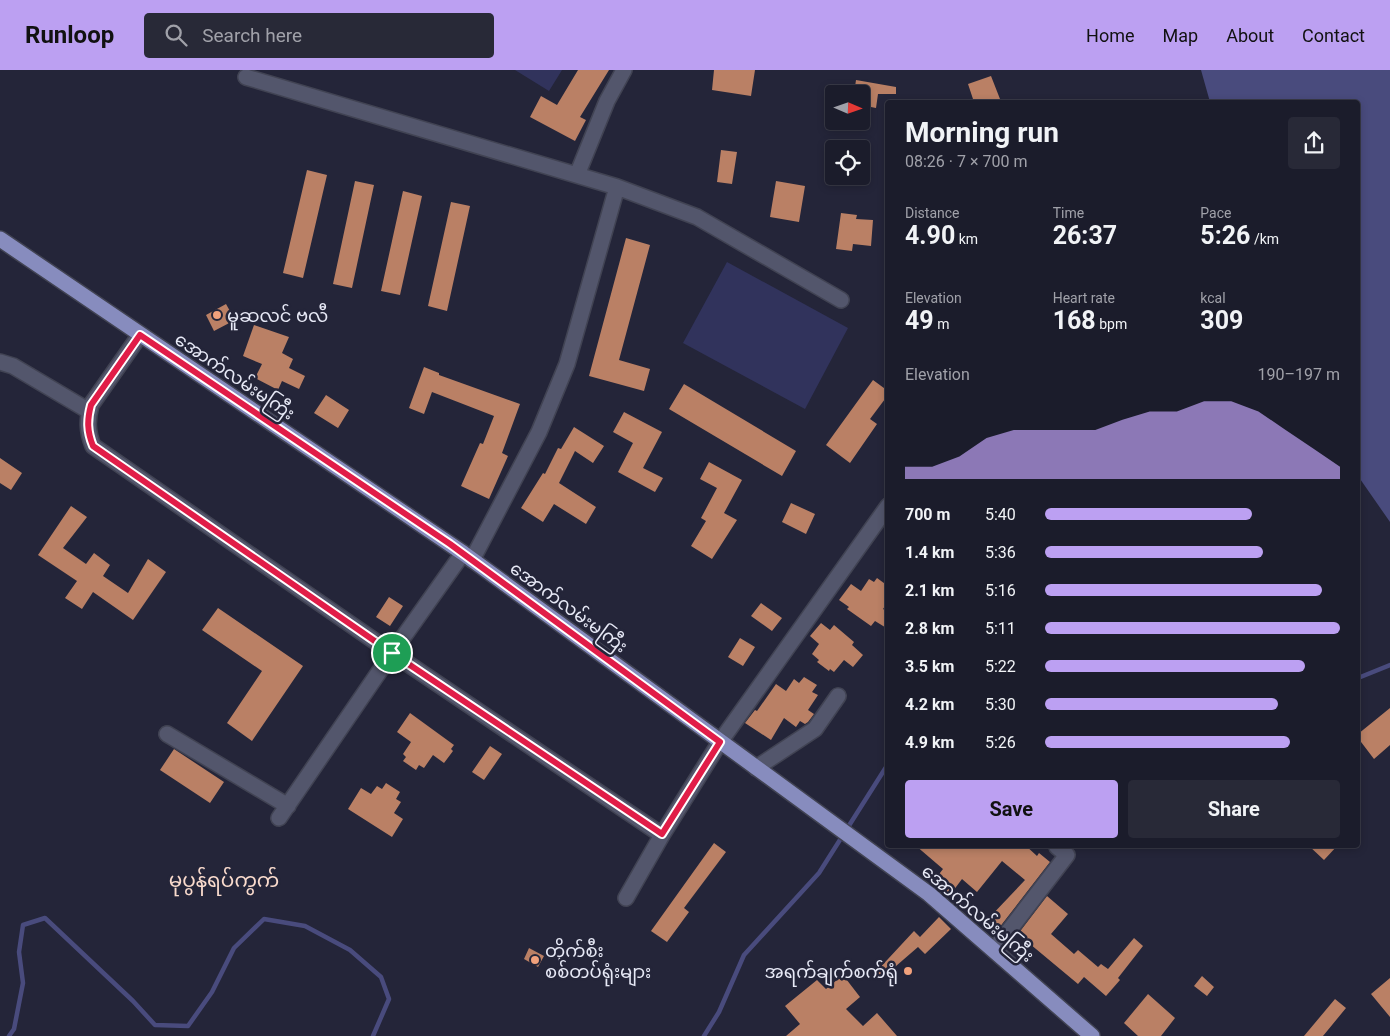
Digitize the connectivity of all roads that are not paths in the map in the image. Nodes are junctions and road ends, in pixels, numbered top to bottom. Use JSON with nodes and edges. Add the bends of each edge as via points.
{"nodes":[{"id":1,"x":624,"y":70,"type":"edge"},
{"id":2,"x":246,"y":77,"type":"dead end"},
{"id":3,"x":577,"y":175,"type":"junction"},
{"id":4,"x":617,"y":187,"type":"junction"},
{"id":5,"x":0,"y":239,"type":"edge"},
{"id":6,"x":841,"y":300,"type":"dead end"},
{"id":7,"x":140,"y":335,"type":"junction"},
{"id":8,"x":0,"y":362,"type":"edge"},
{"id":9,"x":90,"y":411,"type":"junction"},
{"id":10,"x":885,"y":510,"type":"edge"},
{"id":11,"x":467,"y":556,"type":"junction"},
{"id":12,"x":392,"y":653,"type":"junction"},
{"id":13,"x":838,"y":696,"type":"dead end"},
{"id":14,"x":167,"y":734,"type":"dead end"},
{"id":15,"x":720,"y":742,"type":"junction"},
{"id":16,"x":756,"y":768,"type":"junction"},
{"id":17,"x":662,"y":834,"type":"junction"},
{"id":18,"x":1059,"y":848,"type":"edge"},
{"id":19,"x":626,"y":898,"type":"dead end"},
{"id":20,"x":994,"y":950,"type":"junction"},
{"id":21,"x":1092,"y":1036,"type":"edge"}],
"edges":[{"from":1,"to":3,"type":"lane","via":[[607,100]]},
{"from":2,"to":3,"type":"lane"},
{"from":3,"to":4,"type":"lane"},
{"from":4,"to":6,"type":"lane","via":[[697,217]]},
{"from":4,"to":11,"type":"lane","via":[[567,364],[539,432]]},
{"from":5,"to":7,"type":"main road","name":"အောက်လမ်းမကြီး"},
{"from":7,"to":9,"type":"lane"},
{"from":7,"to":11,"type":"main road","name":"အောက်လမ်းမကြီး"},
{"from":8,"to":9,"type":"lane","via":[[13,366]]},
{"from":9,"to":12,"type":"lane","via":[[88,434],[93,446]]},
{"from":10,"to":15,"type":"lane"},
{"from":11,"to":12,"type":"lane"},
{"from":11,"to":15,"type":"main road","name":"အောက်လမ်းမကြီး"},
{"from":12,"to":14,"type":"lane","via":[[283,812]]},
{"from":12,"to":17,"type":"lane"},
{"from":13,"to":16,"type":"lane","via":[[815,729]]},
{"from":15,"to":16,"type":"main road","name":"အောက်လမ်းမကြီး"},
{"from":15,"to":17,"type":"lane"},
{"from":16,"to":20,"type":"main road","name":"အောက်လမ်းမကြီး","via":[[929,894]]},
{"from":17,"to":19,"type":"lane"},
{"from":18,"to":20,"type":"lane","via":[[1067,855]]},
{"from":20,"to":21,"type":"main road","name":"အောက်လမ်းမကြီး"}]}
